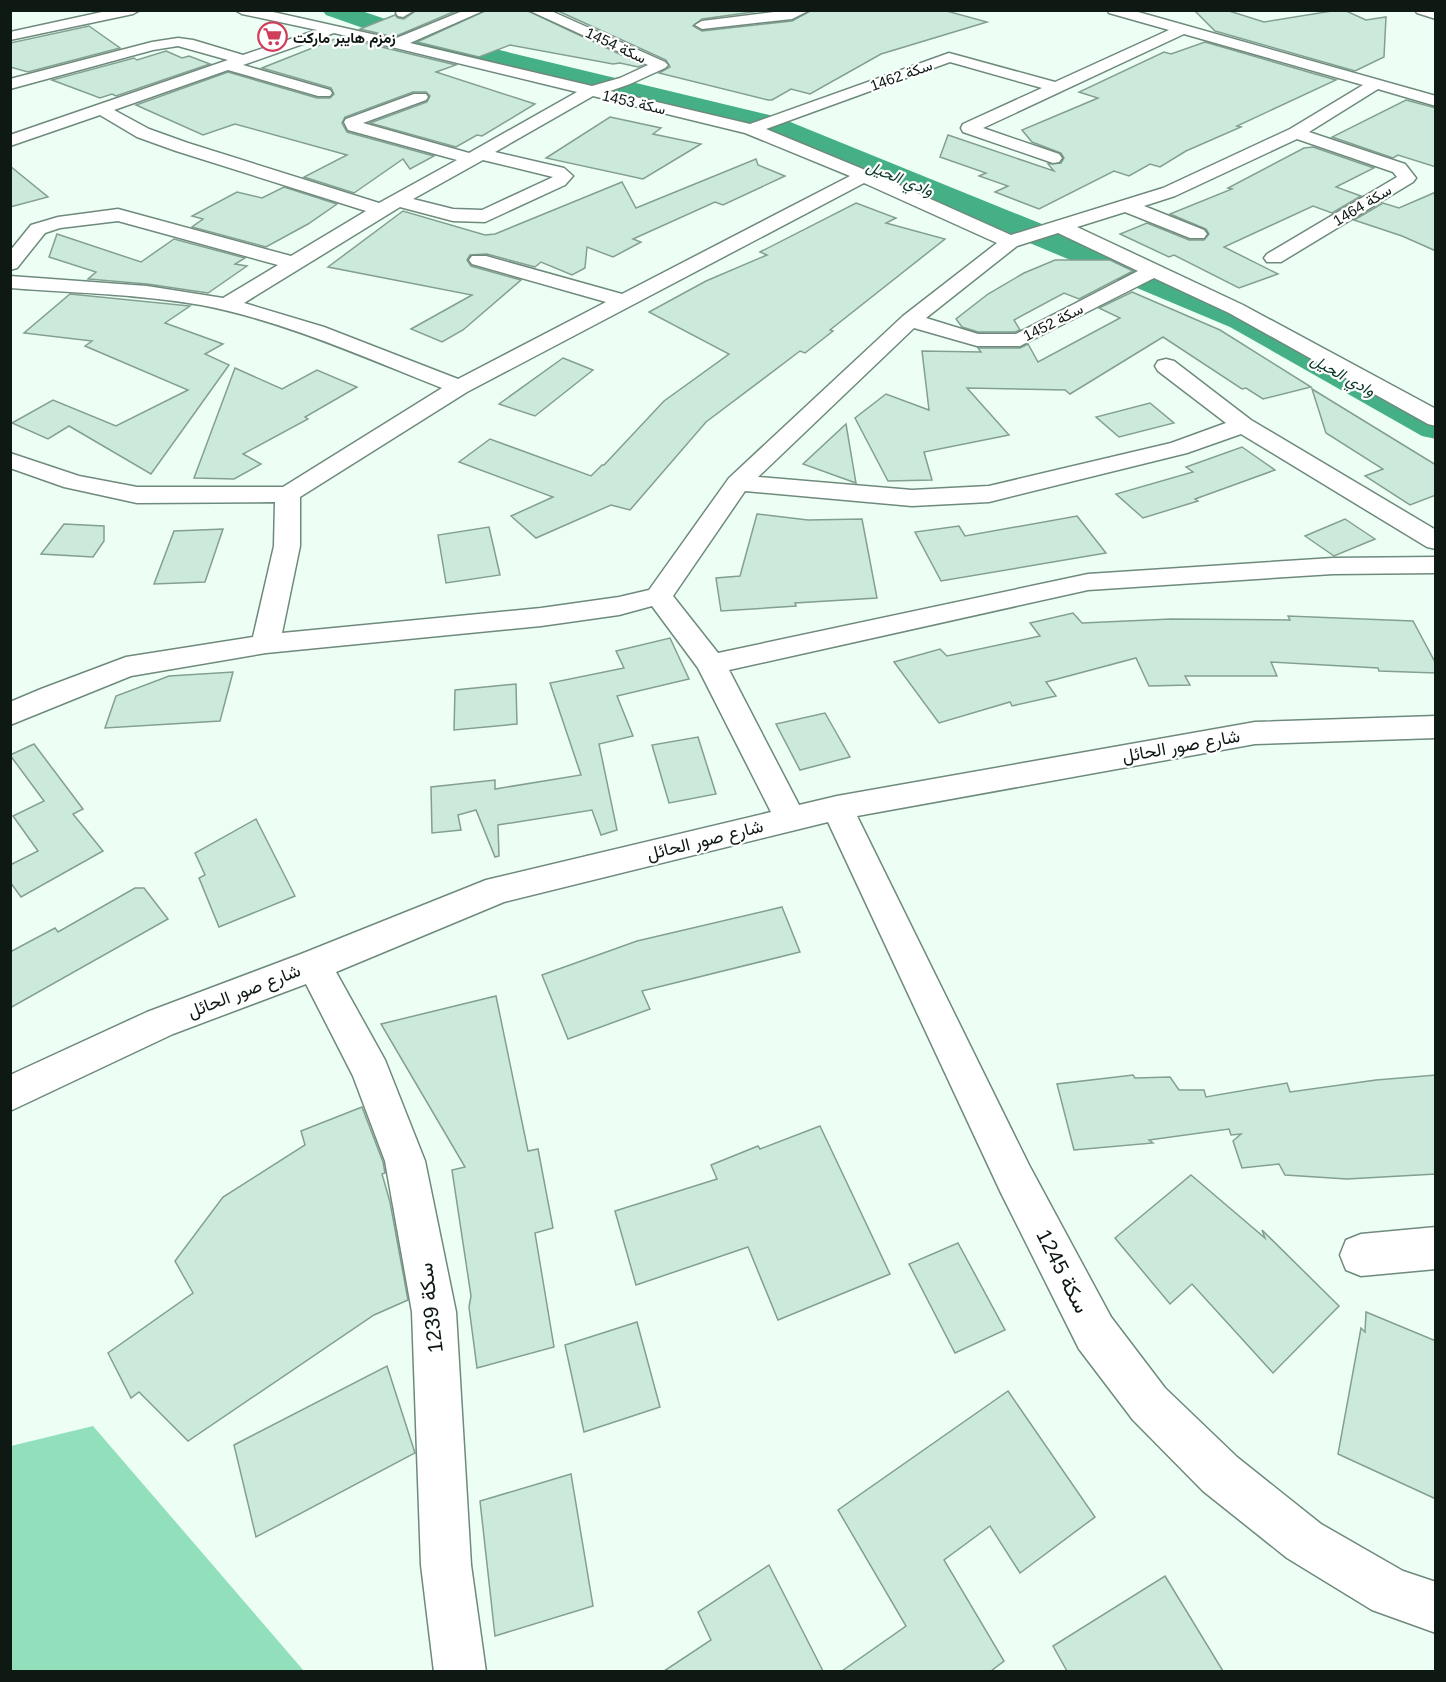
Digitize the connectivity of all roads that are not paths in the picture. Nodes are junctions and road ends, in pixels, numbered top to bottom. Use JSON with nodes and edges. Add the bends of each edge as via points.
{"nodes":[{"id":1,"x":110,"y":10,"type":"edge"},
{"id":2,"x":133,"y":10,"type":"edge"},
{"id":3,"x":242,"y":10,"type":"edge"},
{"id":4,"x":478,"y":10,"type":"edge"},
{"id":5,"x":535,"y":10,"type":"edge"},
{"id":6,"x":803,"y":10,"type":"edge"},
{"id":7,"x":1113,"y":10,"type":"edge"},
{"id":8,"x":1422,"y":10,"type":"edge"},
{"id":9,"x":1436,"y":15,"type":"edge"},
{"id":10,"x":702,"y":25,"type":"dead end"},
{"id":11,"x":333,"y":29,"type":"junction"},
{"id":12,"x":1181,"y":30,"type":"junction"},
{"id":13,"x":10,"y":35,"type":"edge"},
{"id":14,"x":395,"y":44,"type":"junction"},
{"id":15,"x":245,"y":61,"type":"junction"},
{"id":16,"x":230,"y":66,"type":"junction"},
{"id":17,"x":10,"y":84,"type":"edge"},
{"id":18,"x":1376,"y":84,"type":"junction"},
{"id":19,"x":1054,"y":87,"type":"junction"},
{"id":20,"x":589,"y":92,"type":"junction"},
{"id":21,"x":324,"y":93,"type":"dead end"},
{"id":22,"x":420,"y":97,"type":"dead end"},
{"id":23,"x":1436,"y":101,"type":"edge"},
{"id":24,"x":102,"y":110,"type":"junction"},
{"id":25,"x":751,"y":129,"type":"junction"},
{"id":26,"x":1296,"y":133,"type":"junction"},
{"id":27,"x":10,"y":141,"type":"edge"},
{"id":28,"x":477,"y":156,"type":"junction"},
{"id":29,"x":1053,"y":158,"type":"dead end"},
{"id":30,"x":864,"y":176,"type":"junction"},
{"id":31,"x":398,"y":201,"type":"junction"},
{"id":32,"x":1125,"y":205,"type":"junction"},
{"id":33,"x":381,"y":210,"type":"junction"},
{"id":34,"x":1061,"y":227,"type":"junction"},
{"id":35,"x":1197,"y":234,"type":"dead end"},
{"id":36,"x":1010,"y":242,"type":"junction"},
{"id":37,"x":1274,"y":258,"type":"dead end"},
{"id":38,"x":479,"y":260,"type":"dead end"},
{"id":39,"x":293,"y":263,"type":"junction"},
{"id":40,"x":10,"y":264,"type":"edge"},
{"id":41,"x":1155,"y":270,"type":"junction"},
{"id":42,"x":10,"y":282,"type":"edge"},
{"id":43,"x":624,"y":301,"type":"junction"},
{"id":44,"x":226,"y":305,"type":"junction"},
{"id":45,"x":910,"y":320,"type":"junction"},
{"id":46,"x":1166,"y":366,"type":"dead end"},
{"id":47,"x":459,"y":387,"type":"junction"},
{"id":48,"x":1436,"y":419,"type":"edge"},
{"id":49,"x":1243,"y":425,"type":"junction"},
{"id":50,"x":10,"y":460,"type":"edge"},
{"id":51,"x":738,"y":483,"type":"junction"},
{"id":52,"x":288,"y":494,"type":"junction"},
{"id":53,"x":1436,"y":541,"type":"edge"},
{"id":54,"x":1436,"y":565,"type":"edge"},
{"id":55,"x":659,"y":596,"type":"junction"},
{"id":56,"x":266,"y":644,"type":"junction"},
{"id":57,"x":711,"y":664,"type":"junction"},
{"id":58,"x":10,"y":715,"type":"edge"},
{"id":59,"x":1436,"y":727,"type":"edge"},
{"id":60,"x":837,"y":808,"type":"junction"},
{"id":61,"x":790,"y":820,"type":"junction"},
{"id":62,"x":314,"y":965,"type":"junction"},
{"id":63,"x":10,"y":1094,"type":"edge"},
{"id":64,"x":1436,"y":1248,"type":"edge"},
{"id":65,"x":1361,"y":1255,"type":"dead end"},
{"id":66,"x":1436,"y":1608,"type":"edge"},
{"id":67,"x":460,"y":1671,"type":"edge"}],
"edges":[{"from":1,"to":13,"type":"street"},
{"from":2,"to":13,"type":"street"},
{"from":3,"to":11,"type":"street","name":"سكة 1453"},
{"from":4,"to":14,"type":"street"},
{"from":5,"to":20,"type":"street","name":"سكة 1454","via":[[660,65]]},
{"from":6,"to":10,"type":"street","via":[[792,15]]},
{"from":7,"to":12,"type":"street"},
{"from":8,"to":9,"type":"street"},
{"from":11,"to":14,"type":"street","name":"سكة 1453"},
{"from":11,"to":15,"type":"street"},
{"from":12,"to":18,"type":"street"},
{"from":12,"to":19,"type":"street"},
{"from":14,"to":20,"type":"street","name":"سكة 1453"},
{"from":15,"to":16,"type":"street"},
{"from":15,"to":17,"type":"street","via":[[178,42]]},
{"from":16,"to":21,"type":"street"},
{"from":16,"to":24,"type":"street"},
{"from":18,"to":23,"type":"street"},
{"from":18,"to":26,"type":"street"},
{"from":19,"to":25,"type":"street","name":"سكة 1462","via":[[949,57]]},
{"from":19,"to":29,"type":"street","via":[[969,128]]},
{"from":20,"to":25,"type":"street","name":"سكة 1453"},
{"from":20,"to":28,"type":"street"},
{"from":22,"to":28,"type":"street","via":[[352,123]]},
{"from":24,"to":27,"type":"street"},
{"from":24,"to":33,"type":"street","via":[[143,133],[182,147]]},
{"from":25,"to":30,"type":"street","name":"سكة 1453"},
{"from":26,"to":32,"type":"street","via":[[1170,192]]},
{"from":26,"to":37,"type":"street","name":"سكة 1464","via":[[1399,168],[1407,178]]},
{"from":28,"to":31,"type":"street"},
{"from":28,"to":31,"type":"street","via":[[564,176],[485,216],[453,216]]},
{"from":30,"to":36,"type":"street","name":"سكة 1453"},
{"from":30,"to":43,"type":"street"},
{"from":31,"to":33,"type":"street"},
{"from":32,"to":34,"type":"street"},
{"from":32,"to":35,"type":"street"},
{"from":33,"to":39,"type":"street"},
{"from":34,"to":36,"type":"street"},
{"from":34,"to":41,"type":"street"},
{"from":36,"to":45,"type":"street"},
{"from":38,"to":43,"type":"street"},
{"from":39,"to":40,"type":"street","via":[[118,215],[38,229]]},
{"from":39,"to":44,"type":"street"},
{"from":41,"to":45,"type":"street","name":"سكة 1452","via":[[1020,340],[978,340]]},
{"from":41,"to":48,"type":"street","via":[[1236,309]]},
{"from":42,"to":44,"type":"street","via":[[170,295]]},
{"from":43,"to":47,"type":"street"},
{"from":44,"to":47,"type":"street","via":[[294,323]]},
{"from":45,"to":51,"type":"street"},
{"from":46,"to":49,"type":"street"},
{"from":47,"to":52,"type":"street"},
{"from":49,"to":51,"type":"street","via":[[1179,448],[989,494],[912,498]]},
{"from":49,"to":53,"type":"street"},
{"from":50,"to":52,"type":"street","via":[[73,482],[136,495]]},
{"from":51,"to":55,"type":"street"},
{"from":52,"to":56,"type":"street","via":[[287,546]]},
{"from":54,"to":57,"type":"street","via":[[1333,566],[1088,582]]},
{"from":55,"to":56,"type":"street","via":[[541,617]]},
{"from":55,"to":57,"type":"street"},
{"from":56,"to":58,"type":"street","via":[[126,667]]},
{"from":57,"to":61,"type":"street"},
{"from":59,"to":60,"type":"street","name":"شارع صور الحائل","via":[[1255,733]]},
{"from":60,"to":61,"type":"street","name":"شارع صور الحائل"},
{"from":60,"to":66,"type":"street","name":"سكة 1245","via":[[1015,1179],[1095,1333],[1149,1404],[1220,1474],[1304,1541],[1390,1592]]},
{"from":61,"to":62,"type":"street","name":"شارع صور الحائل","via":[[498,890]]},
{"from":62,"to":63,"type":"street","name":"شارع صور الحائل","via":[[160,1023]]},
{"from":62,"to":67,"type":"street","name":"سكة 1239","via":[[371,1072],[407,1172],[434,1312],[446,1565]]},
{"from":64,"to":65,"type":"street"}]}
